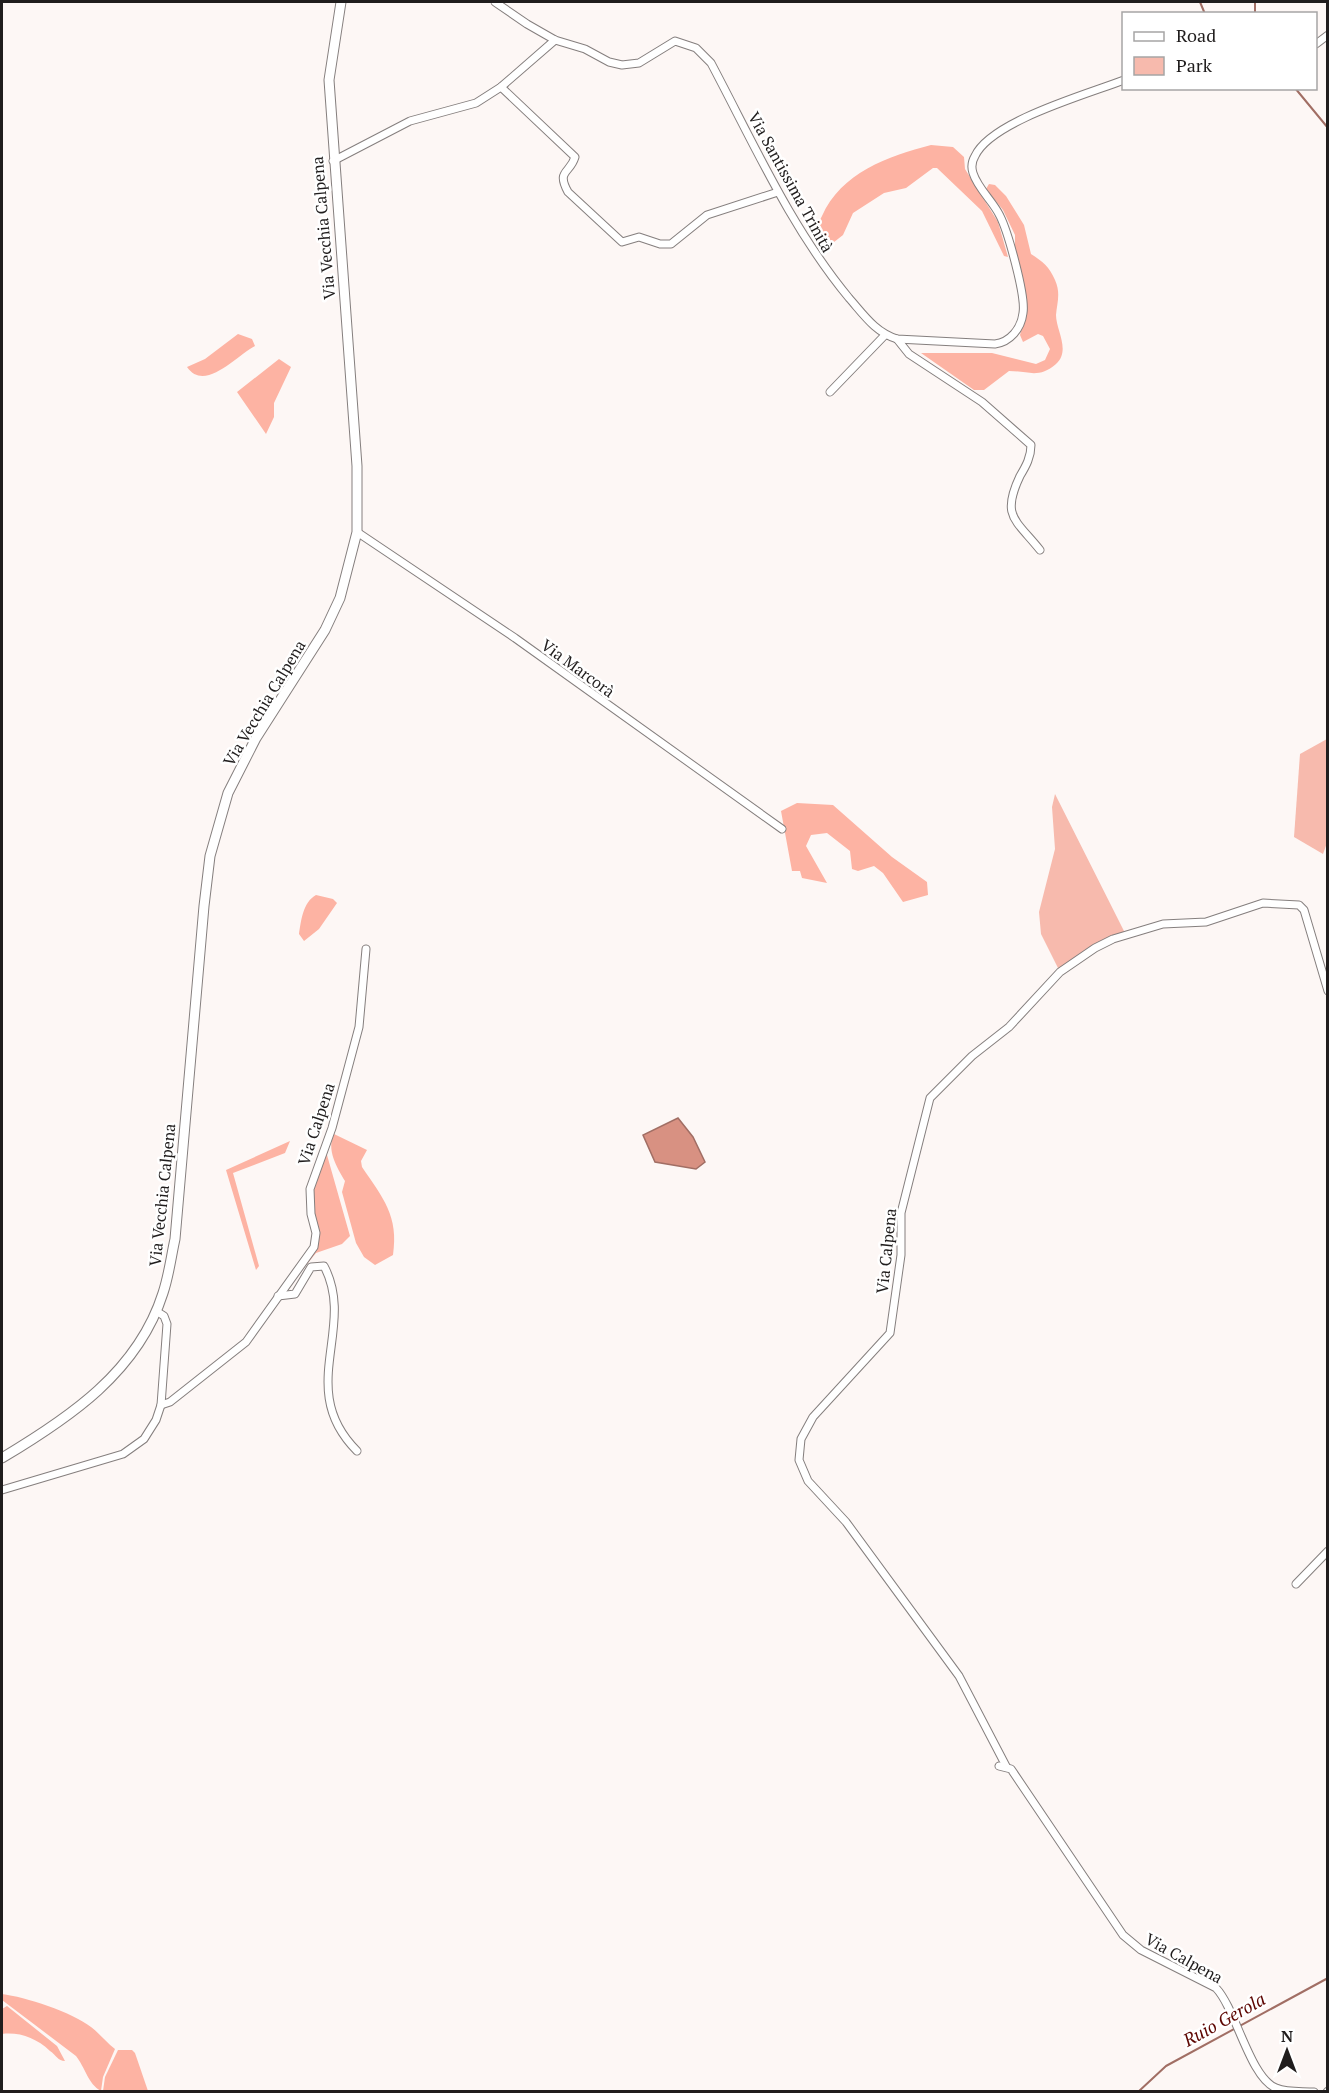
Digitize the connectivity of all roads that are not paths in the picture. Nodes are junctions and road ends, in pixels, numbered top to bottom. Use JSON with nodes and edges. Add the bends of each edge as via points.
{"nodes":[{"id":1,"x":341,"y":2,"type":"edge"},
{"id":2,"x":495,"y":2,"type":"edge"},
{"id":3,"x":555,"y":39,"type":"junction"},
{"id":4,"x":1122,"y":81,"type":"edge"},
{"id":5,"x":501,"y":87,"type":"junction"},
{"id":6,"x":333,"y":161,"type":"junction"},
{"id":7,"x":778,"y":192,"type":"junction"},
{"id":8,"x":885,"y":335,"type":"junction"},
{"id":9,"x":897,"y":339,"type":"junction"},
{"id":10,"x":830,"y":392,"type":"dead end"},
{"id":11,"x":357,"y":532,"type":"junction"},
{"id":12,"x":1040,"y":550,"type":"dead end"},
{"id":13,"x":782,"y":829,"type":"dead end"},
{"id":14,"x":366,"y":949,"type":"dead end"},
{"id":15,"x":1328,"y":990,"type":"edge"},
{"id":16,"x":281,"y":1299,"type":"junction"},
{"id":17,"x":156,"y":1311,"type":"junction"},
{"id":18,"x":161,"y":1405,"type":"junction"},
{"id":19,"x":357,"y":1451,"type":"dead end"},
{"id":20,"x":2,"y":1458,"type":"edge"},
{"id":21,"x":2,"y":1490,"type":"edge"},
{"id":22,"x":1328,"y":1551,"type":"edge"},
{"id":23,"x":1296,"y":1584,"type":"dead end"},
{"id":24,"x":1314,"y":2091,"type":"edge"}],
"edges":[{"from":1,"to":6,"type":"main road","name":"Via Vecchia Calpena","via":[[329,80]]},
{"from":2,"to":3,"type":"street","name":"Via Santissima Trinità"},
{"from":3,"to":5,"type":"street"},
{"from":3,"to":7,"type":"street","name":"Via Santissima Trinità","via":[[622,65],[639,63],[675,41],[696,48],[711,63]]},
{"from":4,"to":9,"type":"street","name":"Via Santissima Trinità","via":[[1007,126],[974,157],[974,176],[998,212],[1007,234],[1023,300],[1023,316],[1013,335],[995,344]]},
{"from":5,"to":6,"type":"street","via":[[476,103],[410,121]]},
{"from":5,"to":7,"type":"street","via":[[576,157],[563,174],[563,183],[622,242],[639,237],[671,244],[707,215]]},
{"from":6,"to":11,"type":"main road","name":"Via Vecchia Calpena","via":[[357,466]]},
{"from":7,"to":8,"type":"street","name":"Via Santissima Trinità","via":[[821,264]]},
{"from":8,"to":9,"type":"street","name":"Via Santissima Trinità"},
{"from":8,"to":10,"type":"street"},
{"from":9,"to":12,"type":"street","via":[[909,354],[982,402],[1031,445],[1031,456],[1009,502],[1013,516]]},
{"from":11,"to":13,"type":"street","name":"Via Marcorà","via":[[515,638]]},
{"from":11,"to":17,"type":"main road","name":"Via Vecchia Calpena","via":[[340,597],[325,630],[241,765],[219,821],[210,856],[175,1239],[168,1278]]},
{"from":14,"to":16,"type":"street","name":"Via Calpena","via":[[359,1027],[332,1128],[309,1189],[315,1244]]},
{"from":15,"to":24,"type":"street","name":"Via Calpena","via":[[1304,910],[1299,905],[1263,903],[1206,922],[1141,929],[1095,948],[1066,967],[1009,1027],[972,1056],[930,1098],[901,1213],[901,1255],[890,1333],[813,1417],[801,1439],[799,1460],[808,1481],[846,1522],[959,1676],[1002,1766],[1011,1769],[1123,1935],[1141,1950],[1216,1988],[1224,1997],[1252,2059],[1272,2086],[1286,2091]]},
{"from":16,"to":18,"type":"street","name":"Via Calpena","via":[[246,1342]]},
{"from":16,"to":19,"type":"street","name":"Via Calpena","via":[[295,1294],[311,1267],[324,1266],[333,1308],[327,1394],[341,1430]]},
{"from":17,"to":18,"type":"street","via":[[167,1324]]},
{"from":17,"to":20,"type":"main road","name":"Via Vecchia Calpena","via":[[129,1356],[91,1399],[53,1428]]},
{"from":18,"to":21,"type":"street","via":[[151,1430],[130,1450]]},
{"from":22,"to":23,"type":"street"}]}
